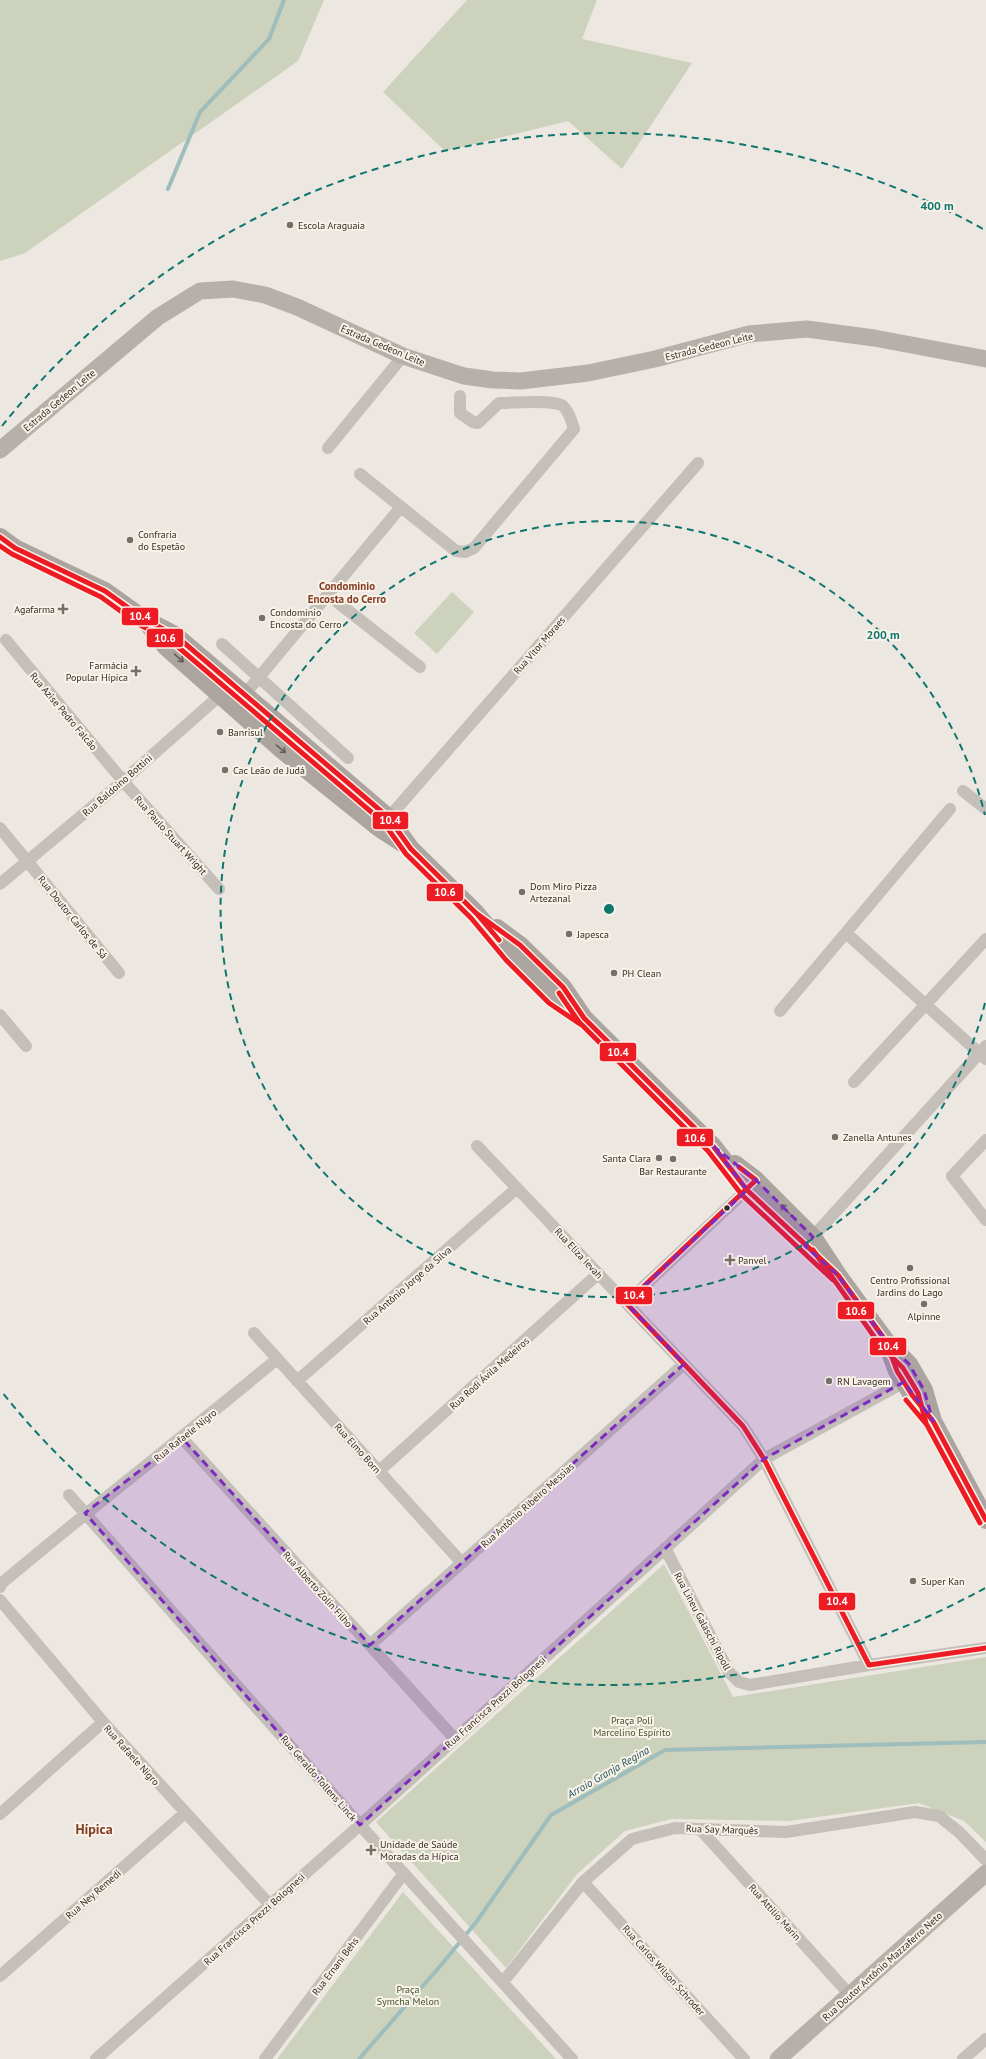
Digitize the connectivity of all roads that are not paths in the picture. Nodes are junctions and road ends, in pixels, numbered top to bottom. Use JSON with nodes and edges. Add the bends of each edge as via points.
{"nodes":[{"id":1,"x":403,"y":356,"type":"junction"},
{"id":2,"x":986,"y":359,"type":"edge"},
{"id":3,"x":460,"y":396,"type":"dead end"},
{"id":4,"x":328,"y":448,"type":"dead end"},
{"id":5,"x":0,"y":450,"type":"edge"},
{"id":6,"x":698,"y":463,"type":"dead end"},
{"id":7,"x":360,"y":474,"type":"dead end"},
{"id":8,"x":401,"y":507,"type":"junction"},
{"id":9,"x":0,"y":537,"type":"edge"},
{"id":10,"x":8,"y":546,"type":"edge"},
{"id":11,"x":327,"y":594,"type":"junction"},
{"id":12,"x":6,"y":640,"type":"dead end"},
{"id":13,"x":222,"y":644,"type":"dead end"},
{"id":14,"x":420,"y":667,"type":"dead end"},
{"id":15,"x":260,"y":677,"type":"junction"},
{"id":16,"x":233,"y":691,"type":"junction"},
{"id":17,"x":348,"y":758,"type":"dead end"},
{"id":18,"x":123,"y":781,"type":"junction"},
{"id":19,"x":963,"y":791,"type":"dead end"},
{"id":20,"x":950,"y":809,"type":"dead end"},
{"id":21,"x":986,"y":809,"type":"edge"},
{"id":22,"x":384,"y":823,"type":"junction"},
{"id":23,"x":0,"y":828,"type":"edge"},
{"id":24,"x":27,"y":861,"type":"junction"},
{"id":25,"x":0,"y":884,"type":"edge"},
{"id":26,"x":219,"y":889,"type":"dead end"},
{"id":27,"x":846,"y":933,"type":"junction"},
{"id":28,"x":986,"y":939,"type":"edge"},
{"id":29,"x":119,"y":973,"type":"dead end"},
{"id":30,"x":925,"y":1005,"type":"junction"},
{"id":31,"x":780,"y":1012,"type":"dead end"},
{"id":32,"x":0,"y":1015,"type":"edge"},
{"id":33,"x":26,"y":1046,"type":"dead end"},
{"id":34,"x":984,"y":1053,"type":"edge"},
{"id":35,"x":854,"y":1082,"type":"dead end"},
{"id":36,"x":986,"y":1140,"type":"edge"},
{"id":37,"x":477,"y":1146,"type":"dead end"},
{"id":38,"x":752,"y":1185,"type":"junction"},
{"id":39,"x":517,"y":1188,"type":"junction"},
{"id":40,"x":986,"y":1220,"type":"edge"},
{"id":41,"x":809,"y":1242,"type":"junction"},
{"id":42,"x":598,"y":1274,"type":"junction"},
{"id":43,"x":626,"y":1303,"type":"junction"},
{"id":44,"x":254,"y":1333,"type":"dead end"},
{"id":45,"x":277,"y":1359,"type":"junction"},
{"id":46,"x":684,"y":1364,"type":"junction"},
{"id":47,"x":910,"y":1379,"type":"junction"},
{"id":48,"x":297,"y":1381,"type":"junction"},
{"id":49,"x":182,"y":1438,"type":"junction"},
{"id":50,"x":764,"y":1459,"type":"junction"},
{"id":51,"x":379,"y":1471,"type":"junction"},
{"id":52,"x":69,"y":1495,"type":"dead end"},
{"id":53,"x":85,"y":1513,"type":"junction"},
{"id":54,"x":986,"y":1520,"type":"edge"},
{"id":55,"x":665,"y":1548,"type":"junction"},
{"id":56,"x":462,"y":1563,"type":"junction"},
{"id":57,"x":0,"y":1587,"type":"edge"},
{"id":58,"x":0,"y":1600,"type":"edge"},
{"id":59,"x":370,"y":1645,"type":"junction"},
{"id":60,"x":986,"y":1648,"type":"edge"},
{"id":61,"x":868,"y":1665,"type":"junction"},
{"id":62,"x":103,"y":1722,"type":"junction"},
{"id":63,"x":455,"y":1739,"type":"junction"},
{"id":64,"x":185,"y":1813,"type":"junction"},
{"id":65,"x":0,"y":1814,"type":"edge"},
{"id":66,"x":360,"y":1825,"type":"junction"},
{"id":67,"x":700,"y":1829,"type":"junction"},
{"id":68,"x":986,"y":1860,"type":"edge"},
{"id":69,"x":404,"y":1873,"type":"junction"},
{"id":70,"x":986,"y":1873,"type":"edge"},
{"id":71,"x":583,"y":1882,"type":"junction"},
{"id":72,"x":270,"y":1905,"type":"junction"},
{"id":73,"x":0,"y":1976,"type":"edge"},
{"id":74,"x":504,"y":1982,"type":"junction"},
{"id":75,"x":850,"y":1995,"type":"junction"},
{"id":76,"x":986,"y":2039,"type":"edge"},
{"id":77,"x":96,"y":2059,"type":"edge"},
{"id":78,"x":266,"y":2059,"type":"edge"},
{"id":79,"x":572,"y":2059,"type":"edge"},
{"id":80,"x":744,"y":2059,"type":"edge"},
{"id":81,"x":778,"y":2059,"type":"edge"},
{"id":82,"x":963,"y":2059,"type":"edge"}],
"edges":[{"from":1,"to":2,"type":"main road","name":"Estrada Gedeon Leite","via":[[464,376],[521,381],[588,373],[655,359],[749,334],[806,329],[874,338]]},
{"from":1,"to":4,"type":"street"},
{"from":1,"to":5,"type":"main road","name":"Estrada Gedeon Leite","via":[[265,295],[233,288],[200,291],[158,317]]},
{"from":3,"to":8,"type":"street","via":[[460,413],[473,422],[478,423],[500,403],[555,403],[564,406],[574,429],[474,548],[465,552],[456,551]]},
{"from":6,"to":22,"type":"street","name":"Rua Vitor Moraes"},
{"from":7,"to":8,"type":"street"},
{"from":8,"to":11,"type":"street","name":"Rua Baldoino Bottini"},
{"from":9,"to":10,"type":"main road"},
{"from":10,"to":16,"type":"main road","via":[[105,592],[144,619],[166,647]]},
{"from":11,"to":14,"type":"street"},
{"from":11,"to":15,"type":"street","name":"Rua Baldoino Bottini"},
{"from":12,"to":18,"type":"street","name":"Rua Azise Pedro Falcão"},
{"from":13,"to":15,"type":"street"},
{"from":15,"to":16,"type":"street","name":"Rua Baldoino Bottini"},
{"from":15,"to":17,"type":"street"},
{"from":16,"to":18,"type":"street","name":"Rua Baldoino Bottini"},
{"from":16,"to":22,"type":"main road"},
{"from":16,"to":22,"type":"main road","one_way":true,"via":[[282,750]]},
{"from":18,"to":24,"type":"street","name":"Rua Baldoino Bottini"},
{"from":18,"to":26,"type":"street","name":"Rua Paulo Stuart Wright"},
{"from":19,"to":21,"type":"street"},
{"from":20,"to":27,"type":"street"},
{"from":22,"to":38,"type":"main road","via":[[516,950],[553,998],[584,1018]]},
{"from":23,"to":24,"type":"street","name":"Rua Doutor Carlos de Sá"},
{"from":24,"to":25,"type":"street","name":"Rua Baldoino Bottini"},
{"from":24,"to":29,"type":"street","name":"Rua Doutor Carlos de Sá"},
{"from":27,"to":30,"type":"street"},
{"from":27,"to":31,"type":"street"},
{"from":28,"to":30,"type":"street"},
{"from":30,"to":34,"type":"street"},
{"from":30,"to":35,"type":"street"},
{"from":32,"to":33,"type":"street"},
{"from":34,"to":41,"type":"street"},
{"from":36,"to":40,"type":"street","via":[[952,1176]]},
{"from":37,"to":39,"type":"street","name":"Rua Eliza Ievah"},
{"from":38,"to":41,"type":"main road"},
{"from":38,"to":43,"type":"street"},
{"from":39,"to":42,"type":"street","name":"Rua Eliza Ievah"},
{"from":39,"to":48,"type":"street","name":"Rua Antônio Jorge da Silva"},
{"from":41,"to":47,"type":"main road","via":[[838,1275],[886,1341],[898,1370]]},
{"from":42,"to":43,"type":"street","name":"Rua Eliza Ievah"},
{"from":42,"to":51,"type":"street","name":"Rua Rodi Ávila Medeiros"},
{"from":43,"to":46,"type":"street","name":"Rua Eliza Ievah"},
{"from":44,"to":45,"type":"street","name":"Rua Elmo Born"},
{"from":45,"to":48,"type":"street","name":"Rua Elmo Born"},
{"from":45,"to":49,"type":"street","name":"Rua Rafaele Nigro"},
{"from":46,"to":50,"type":"street","name":"Rua Eliza Ievah","via":[[743,1426]]},
{"from":46,"to":56,"type":"street","name":"Rua Antônio Ribeiro Messias"},
{"from":47,"to":50,"type":"street","name":"Rua Francisca Prezzi Bolognesi"},
{"from":47,"to":54,"type":"main road","via":[[912,1395],[934,1421]]},
{"from":48,"to":51,"type":"street","name":"Rua Elmo Born"},
{"from":49,"to":53,"type":"street","name":"Rua Rafaele Nigro"},
{"from":49,"to":59,"type":"street","name":"Rua Alberto Zolin Filho"},
{"from":50,"to":55,"type":"street","name":"Rua Francisca Prezzi Bolognesi"},
{"from":50,"to":61,"type":"street","name":"Rua Eliza Ievah"},
{"from":51,"to":56,"type":"street","name":"Rua Elmo Born"},
{"from":52,"to":53,"type":"street","name":"Rua Geraldo Tollens Linck"},
{"from":53,"to":57,"type":"street","name":"Rua Rafaele Nigro"},
{"from":53,"to":66,"type":"street","name":"Rua Geraldo Tollens Linck"},
{"from":55,"to":61,"type":"street","name":"Rua Lineu Galaschi Ripoll","via":[[729,1672],[739,1682],[750,1685]]},
{"from":55,"to":63,"type":"street","name":"Rua Francisca Prezzi Bolognesi"},
{"from":56,"to":59,"type":"street","name":"Rua Antônio Ribeiro Messias"},
{"from":58,"to":62,"type":"street","name":"Rua Rafaele Nigro"},
{"from":59,"to":63,"type":"street","name":"Rua Alberto Zolin Filho"},
{"from":60,"to":61,"type":"street","name":"Rua Lineu Galaschi Ripoll"},
{"from":62,"to":64,"type":"street","name":"Rua Rafaele Nigro"},
{"from":62,"to":65,"type":"street"},
{"from":63,"to":66,"type":"street","name":"Rua Francisca Prezzi Bolognesi"},
{"from":64,"to":72,"type":"street","name":"Rua Rafaele Nigro"},
{"from":64,"to":73,"type":"street","name":"Rua Ney Remedi"},
{"from":66,"to":69,"type":"street","name":"Rua Geraldo Tollens Linck"},
{"from":66,"to":72,"type":"street","name":"Rua Francisca Prezzi Bolognesi"},
{"from":67,"to":68,"type":"street","name":"Rua Say Marquês","via":[[786,1832],[915,1812],[939,1816]]},
{"from":67,"to":71,"type":"street","name":"Rua Say Marquês","via":[[675,1828],[632,1839]]},
{"from":67,"to":75,"type":"street","name":"Rua Attilio Marin"},
{"from":69,"to":74,"type":"street","name":"Rua Geraldo Tollens Linck"},
{"from":69,"to":78,"type":"street","name":"Rua Ernani Behs"},
{"from":70,"to":75,"type":"main road","name":"Rua Doutor Antônio Mazzaferro Neto"},
{"from":71,"to":74,"type":"street","name":"Rua Say Marquês"},
{"from":71,"to":80,"type":"street","name":"Rua Carlos Wilson Schroder"},
{"from":72,"to":77,"type":"street","name":"Rua Francisca Prezzi Bolognesi"},
{"from":74,"to":79,"type":"street","name":"Rua Geraldo Tollens Linck"},
{"from":75,"to":81,"type":"main road","name":"Rua Doutor Antônio Mazzaferro Neto"},
{"from":76,"to":82,"type":"street"}]}
